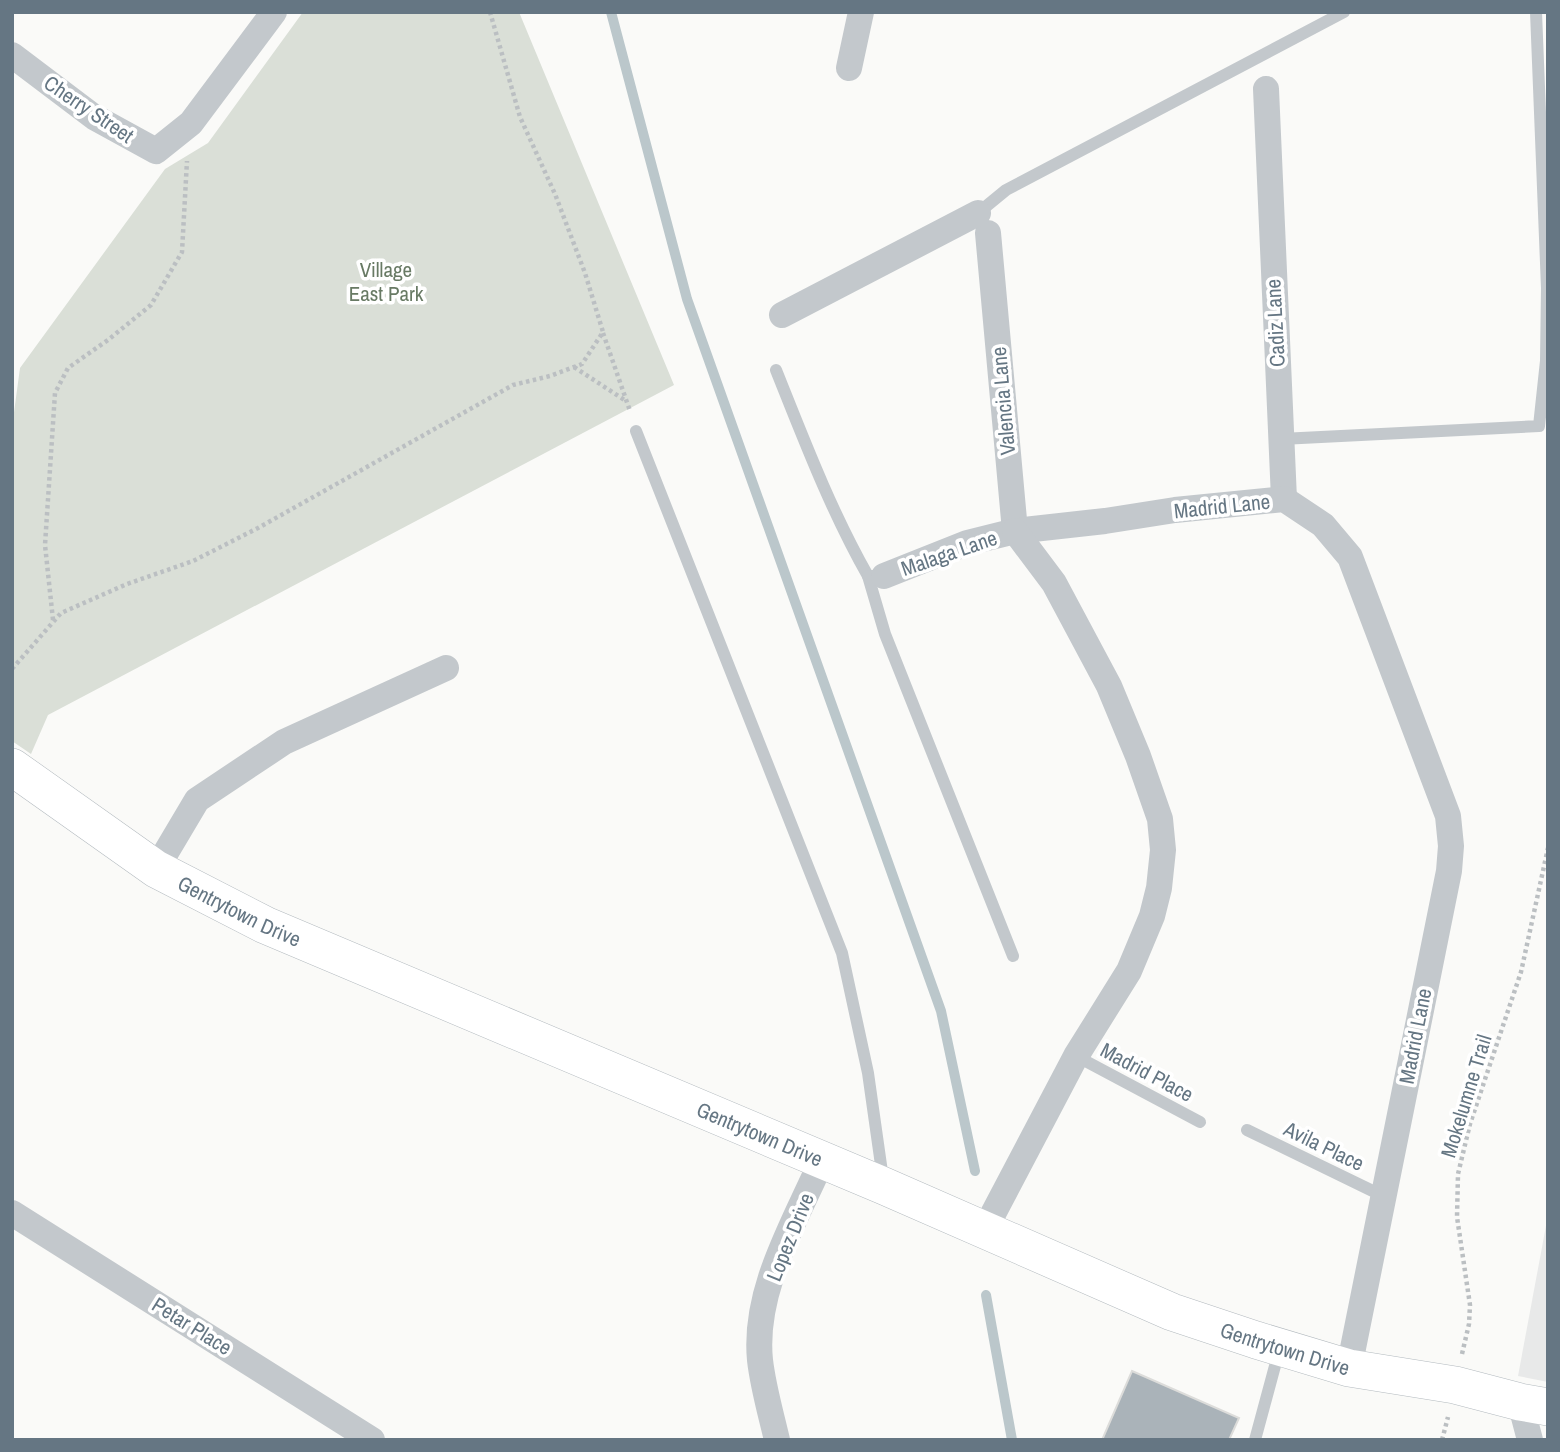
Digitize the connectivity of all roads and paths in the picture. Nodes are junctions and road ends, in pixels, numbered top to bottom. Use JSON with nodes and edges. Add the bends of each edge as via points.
{"nodes":[{"id":1,"x":274,"y":12,"type":"edge"},
{"id":2,"x":490,"y":12,"type":"edge"},
{"id":3,"x":861,"y":12,"type":"edge"},
{"id":4,"x":1344,"y":12,"type":"edge"},
{"id":5,"x":1536,"y":12,"type":"edge"},
{"id":6,"x":12,"y":55,"type":"edge"},
{"id":7,"x":849,"y":68,"type":"dead end"},
{"id":8,"x":1266,"y":89,"type":"dead end"},
{"id":9,"x":187,"y":125,"type":"junction"},
{"id":10,"x":983,"y":223,"type":"junction"},
{"id":11,"x":1547,"y":287,"type":"edge"},
{"id":12,"x":782,"y":315,"type":"dead end"},
{"id":13,"x":603,"y":332,"type":"junction"},
{"id":14,"x":574,"y":367,"type":"junction"},
{"id":15,"x":776,"y":370,"type":"dead end"},
{"id":16,"x":626,"y":401,"type":"junction"},
{"id":17,"x":636,"y":431,"type":"joint"},
{"id":18,"x":1281,"y":439,"type":"junction"},
{"id":19,"x":1284,"y":499,"type":"junction"},
{"id":20,"x":1015,"y":531,"type":"junction"},
{"id":21,"x":876,"y":576,"type":"junction"},
{"id":22,"x":53,"y":621,"type":"junction"},
{"id":23,"x":446,"y":668,"type":"dead end"},
{"id":24,"x":12,"y":669,"type":"edge"},
{"id":25,"x":12,"y":767,"type":"edge"},
{"id":26,"x":1548,"y":848,"type":"edge"},
{"id":27,"x":156,"y":869,"type":"junction"},
{"id":28,"x":1013,"y":956,"type":"dead end"},
{"id":29,"x":1076,"y":1056,"type":"junction"},
{"id":30,"x":1200,"y":1122,"type":"dead end"},
{"id":31,"x":1247,"y":1130,"type":"dead end"},
{"id":32,"x":822,"y":1160,"type":"junction"},
{"id":33,"x":884,"y":1186,"type":"junction"},
{"id":34,"x":1383,"y":1196,"type":"junction"},
{"id":35,"x":12,"y":1213,"type":"edge"},
{"id":36,"x":984,"y":1231,"type":"junction"},
{"id":37,"x":1280,"y":1347,"type":"junction"},
{"id":38,"x":1349,"y":1368,"type":"junction"},
{"id":39,"x":1455,"y":1385,"type":"junction"},
{"id":40,"x":1534,"y":1405,"type":"edge"},
{"id":41,"x":372,"y":1440,"type":"edge"},
{"id":42,"x":777,"y":1440,"type":"edge"},
{"id":43,"x":1255,"y":1440,"type":"edge"},
{"id":44,"x":1442,"y":1440,"type":"edge"},
{"id":45,"x":1530,"y":1440,"type":"edge"}],
"edges":[{"from":1,"to":9,"type":"street","name":"Cherry Street"},
{"from":2,"to":13,"type":"path","via":[[520,117],[555,194]]},
{"from":3,"to":7,"type":"street"},
{"from":4,"to":10,"type":"lane","via":[[1006,190]]},
{"from":5,"to":11,"type":"lane"},
{"from":6,"to":9,"type":"street","name":"Cherry Street","via":[[94,117],[156,151]]},
{"from":8,"to":18,"type":"street","name":"Cadiz Lane"},
{"from":9,"to":22,"type":"path","via":[[182,252],[151,305],[68,368],[55,393],[45,545]]},
{"from":10,"to":12,"type":"street"},
{"from":10,"to":20,"type":"street","name":"Valencia Lane"},
{"from":11,"to":18,"type":"lane","via":[[1539,426]]},
{"from":13,"to":14,"type":"path","via":[[582,364]]},
{"from":13,"to":16,"type":"path"},
{"from":14,"to":16,"type":"path"},
{"from":14,"to":22,"type":"path","via":[[513,385],[258,528],[193,561],[61,613]]},
{"from":15,"to":21,"type":"lane","via":[[820,477]]},
{"from":16,"to":17,"type":"path"},
{"from":17,"to":33,"type":"lane","via":[[842,953],[868,1073]]},
{"from":18,"to":19,"type":"street","name":"Cadiz Lane"},
{"from":19,"to":20,"type":"street","name":"Madrid Lane"},
{"from":19,"to":34,"type":"street","name":"Madrid Lane","via":[[1322,525],[1350,557],[1448,816],[1448,871]]},
{"from":20,"to":21,"type":"street","name":"Malaga Lane"},
{"from":20,"to":29,"type":"street","via":[[1054,583],[1109,686],[1160,819],[1160,888],[1152,916],[1129,971]]},
{"from":21,"to":28,"type":"lane","via":[[885,634]]},
{"from":22,"to":24,"type":"path"},
{"from":23,"to":27,"type":"street","via":[[284,742],[197,800]]},
{"from":25,"to":27,"type":"street","name":"Gentrytown Drive"},
{"from":26,"to":39,"type":"path","name":"Mokelumne Trail","via":[[1521,972],[1458,1174],[1457,1217],[1470,1305]]},
{"from":27,"to":32,"type":"street","name":"Gentrytown Drive","via":[[265,925]]},
{"from":29,"to":30,"type":"lane","name":"Madrid Place"},
{"from":29,"to":36,"type":"street"},
{"from":31,"to":34,"type":"lane","name":"Avila Place"},
{"from":32,"to":33,"type":"street","name":"Gentrytown Drive"},
{"from":32,"to":42,"type":"street","name":"Lopez Drive","via":[[774,1267],[762,1317],[760,1358]]},
{"from":33,"to":36,"type":"street","name":"Gentrytown Drive"},
{"from":34,"to":38,"type":"street","name":"Madrid Lane"},
{"from":35,"to":41,"type":"street","name":"Petar Place"},
{"from":36,"to":37,"type":"street","name":"Gentrytown Drive","via":[[1172,1312]]},
{"from":37,"to":38,"type":"street","name":"Gentrytown Drive"},
{"from":37,"to":43,"type":"lane"},
{"from":38,"to":39,"type":"street","name":"Gentrytown Drive"},
{"from":39,"to":40,"type":"street","name":"Gentrytown Drive"},
{"from":39,"to":44,"type":"path","name":"Mokelumne Trail"},
{"from":40,"to":45,"type":"street"}]}
